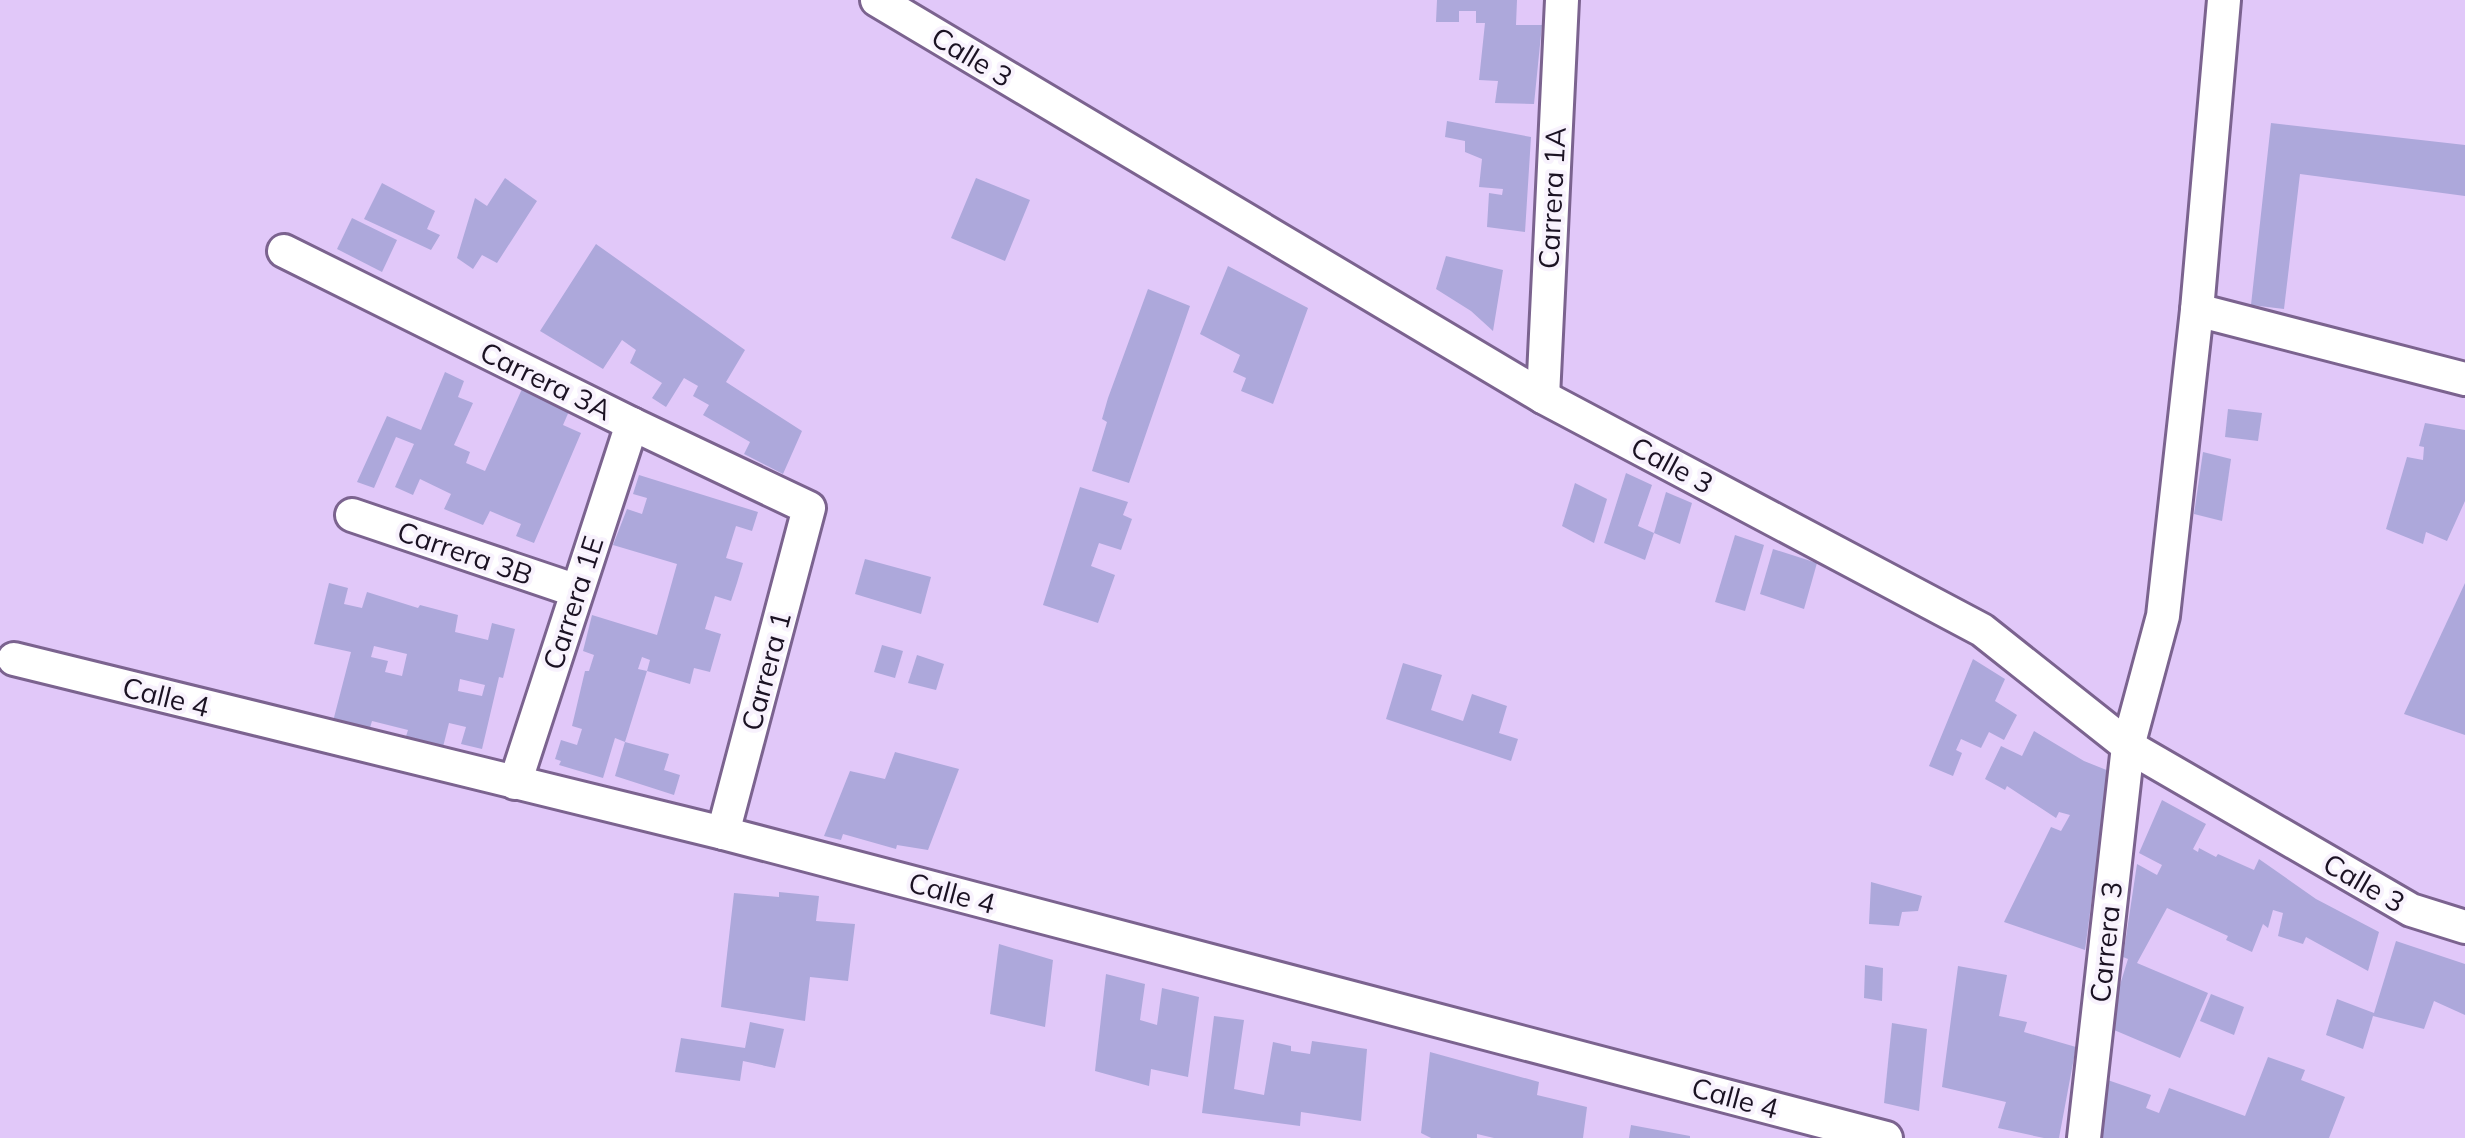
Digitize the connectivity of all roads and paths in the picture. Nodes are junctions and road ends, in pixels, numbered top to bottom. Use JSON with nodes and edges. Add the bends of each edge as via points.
{"nodes":[{"id":1,"x":877,"y":0,"type":"edge"},
{"id":2,"x":1562,"y":0,"type":"edge"},
{"id":3,"x":2224,"y":0,"type":"edge"},
{"id":4,"x":284,"y":251,"type":"dead end"},
{"id":5,"x":2197,"y":310,"type":"junction"},
{"id":6,"x":2465,"y":379,"type":"edge"},
{"id":7,"x":1543,"y":397,"type":"junction"},
{"id":8,"x":632,"y":424,"type":"junction"},
{"id":9,"x":809,"y":508,"type":"joint"},
{"id":10,"x":352,"y":514,"type":"dead end"},
{"id":11,"x":577,"y":591,"type":"junction"},
{"id":12,"x":14,"y":660,"type":"dead end"},
{"id":13,"x":2128,"y":746,"type":"junction"},
{"id":14,"x":514,"y":783,"type":"junction"},
{"id":15,"x":723,"y":833,"type":"junction"},
{"id":16,"x":2465,"y":928,"type":"edge"},
{"id":17,"x":1886,"y":1138,"type":"edge"},
{"id":18,"x":2084,"y":1138,"type":"edge"}],
"edges":[{"from":1,"to":7,"type":"street","name":"Calle 3"},
{"from":2,"to":7,"type":"street","name":"Carrera 1A"},
{"from":3,"to":5,"type":"street","name":"Carrera 3"},
{"from":4,"to":8,"type":"street","name":"Carrera 3A"},
{"from":5,"to":6,"type":"street"},
{"from":5,"to":13,"type":"street","name":"Carrera 3","via":[[2163,616]]},
{"from":7,"to":13,"type":"street","name":"Calle 3","via":[[1982,630]]},
{"from":8,"to":9,"type":"street","name":"Carrera 3A"},
{"from":8,"to":11,"type":"street","name":"Carrera 1E"},
{"from":9,"to":15,"type":"street","name":"Carrera 1"},
{"from":10,"to":11,"type":"street","name":"Carrera 3B"},
{"from":11,"to":14,"type":"street","name":"Carrera 1E"},
{"from":12,"to":14,"type":"street","name":"Calle 4"},
{"from":13,"to":16,"type":"street","name":"Calle 3","via":[[2411,910]]},
{"from":13,"to":18,"type":"street","name":"Carrera 3"},
{"from":14,"to":15,"type":"street","name":"Calle 4"},
{"from":15,"to":17,"type":"street","name":"Calle 4"}]}
